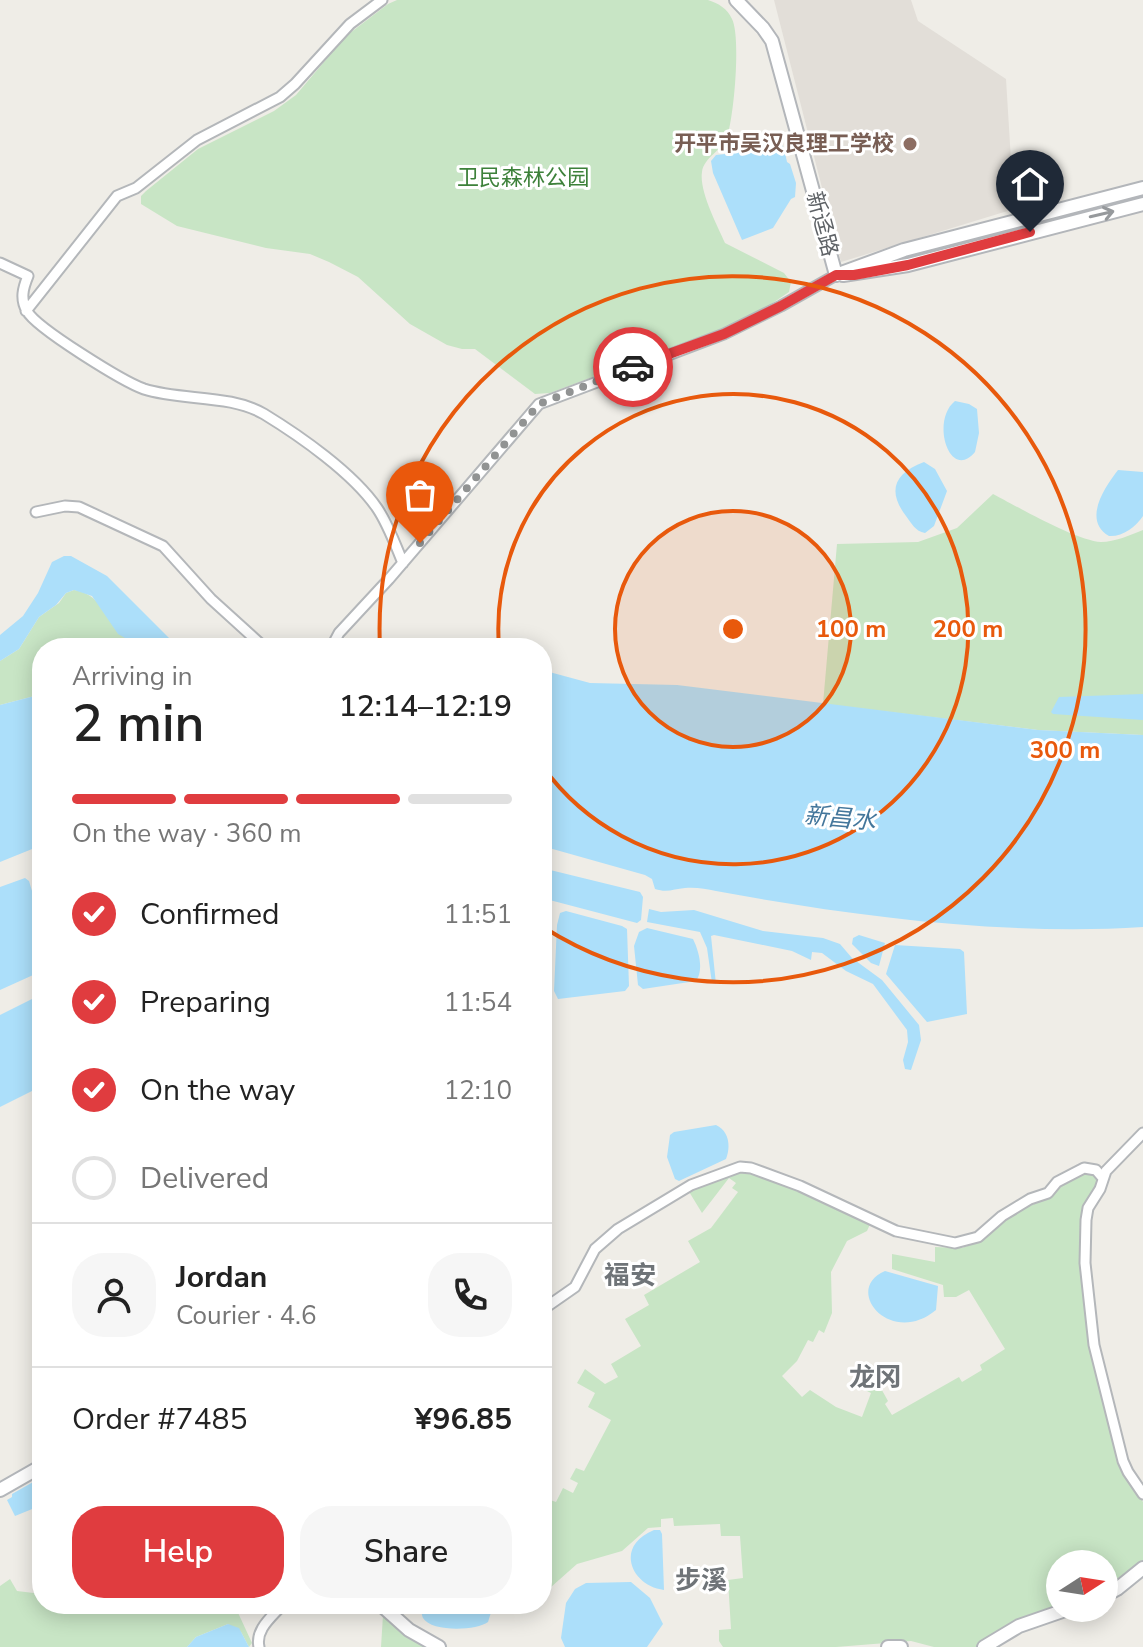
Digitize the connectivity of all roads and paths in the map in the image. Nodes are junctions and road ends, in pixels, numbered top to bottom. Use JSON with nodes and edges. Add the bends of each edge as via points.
{"nodes":[{"id":1,"x":382,"y":0,"type":"edge"},
{"id":2,"x":736,"y":0,"type":"edge"},
{"id":3,"x":1143,"y":188,"type":"edge"},
{"id":4,"x":1143,"y":204,"type":"edge"},
{"id":5,"x":0,"y":263,"type":"edge"},
{"id":6,"x":836,"y":275,"type":"junction"},
{"id":7,"x":26,"y":311,"type":"junction"},
{"id":8,"x":36,"y":512,"type":"dead end"},
{"id":9,"x":403,"y":563,"type":"junction"},
{"id":10,"x":254,"y":638,"type":"edge"},
{"id":11,"x":336,"y":638,"type":"edge"},
{"id":12,"x":1143,"y":1133,"type":"edge"},
{"id":13,"x":1102,"y":1177,"type":"junction"},
{"id":14,"x":552,"y":1303,"type":"edge"},
{"id":15,"x":32,"y":1472,"type":"edge"},
{"id":16,"x":0,"y":1490,"type":"edge"},
{"id":17,"x":1143,"y":1494,"type":"edge"},
{"id":18,"x":1143,"y":1568,"type":"edge"},
{"id":19,"x":1118,"y":1588,"type":"edge"},
{"id":20,"x":274,"y":1614,"type":"edge"},
{"id":21,"x":391,"y":1614,"type":"edge"},
{"id":22,"x":1046,"y":1617,"type":"edge"},
{"id":23,"x":259,"y":1647,"type":"edge"},
{"id":24,"x":439,"y":1647,"type":"edge"},
{"id":25,"x":888,"y":1647,"type":"edge"},
{"id":26,"x":901,"y":1647,"type":"edge"},
{"id":27,"x":984,"y":1647,"type":"edge"}],
"edges":[{"from":1,"to":7,"type":"street","via":[[341,32],[280,97],[197,140],[136,188],[117,196]]},
{"from":2,"to":6,"type":"main road","name":"新迳路","via":[[772,41]]},
{"from":3,"to":6,"type":"main road","via":[[904,250]]},
{"from":6,"to":4,"type":"main road","one_way":true,"via":[[908,265]]},
{"from":5,"to":7,"type":"street","via":[[28,276],[23,293]]},
{"from":6,"to":9,"type":"street","via":[[724,334],[539,404]]},
{"from":7,"to":9,"type":"street","via":[[73,349],[144,389],[240,406],[274,421],[367,495]]},
{"from":8,"to":10,"type":"street","via":[[79,507],[163,546]]},
{"from":9,"to":11,"type":"street"},
{"from":12,"to":13,"type":"street"},
{"from":13,"to":14,"type":"street","via":[[1084,1168],[1002,1216],[978,1237],[955,1243],[896,1231],[800,1186],[740,1167],[691,1185],[618,1229],[595,1249],[575,1287]]},
{"from":13,"to":17,"type":"street","via":[[1087,1213],[1091,1323],[1123,1461]]},
{"from":15,"to":16,"type":"main road"},
{"from":18,"to":19,"type":"main road"},
{"from":20,"to":23,"type":"street","via":[[260,1631]]},
{"from":21,"to":24,"type":"main road"},
{"from":22,"to":27,"type":"main road"},
{"from":25,"to":26,"type":"main road"}]}
